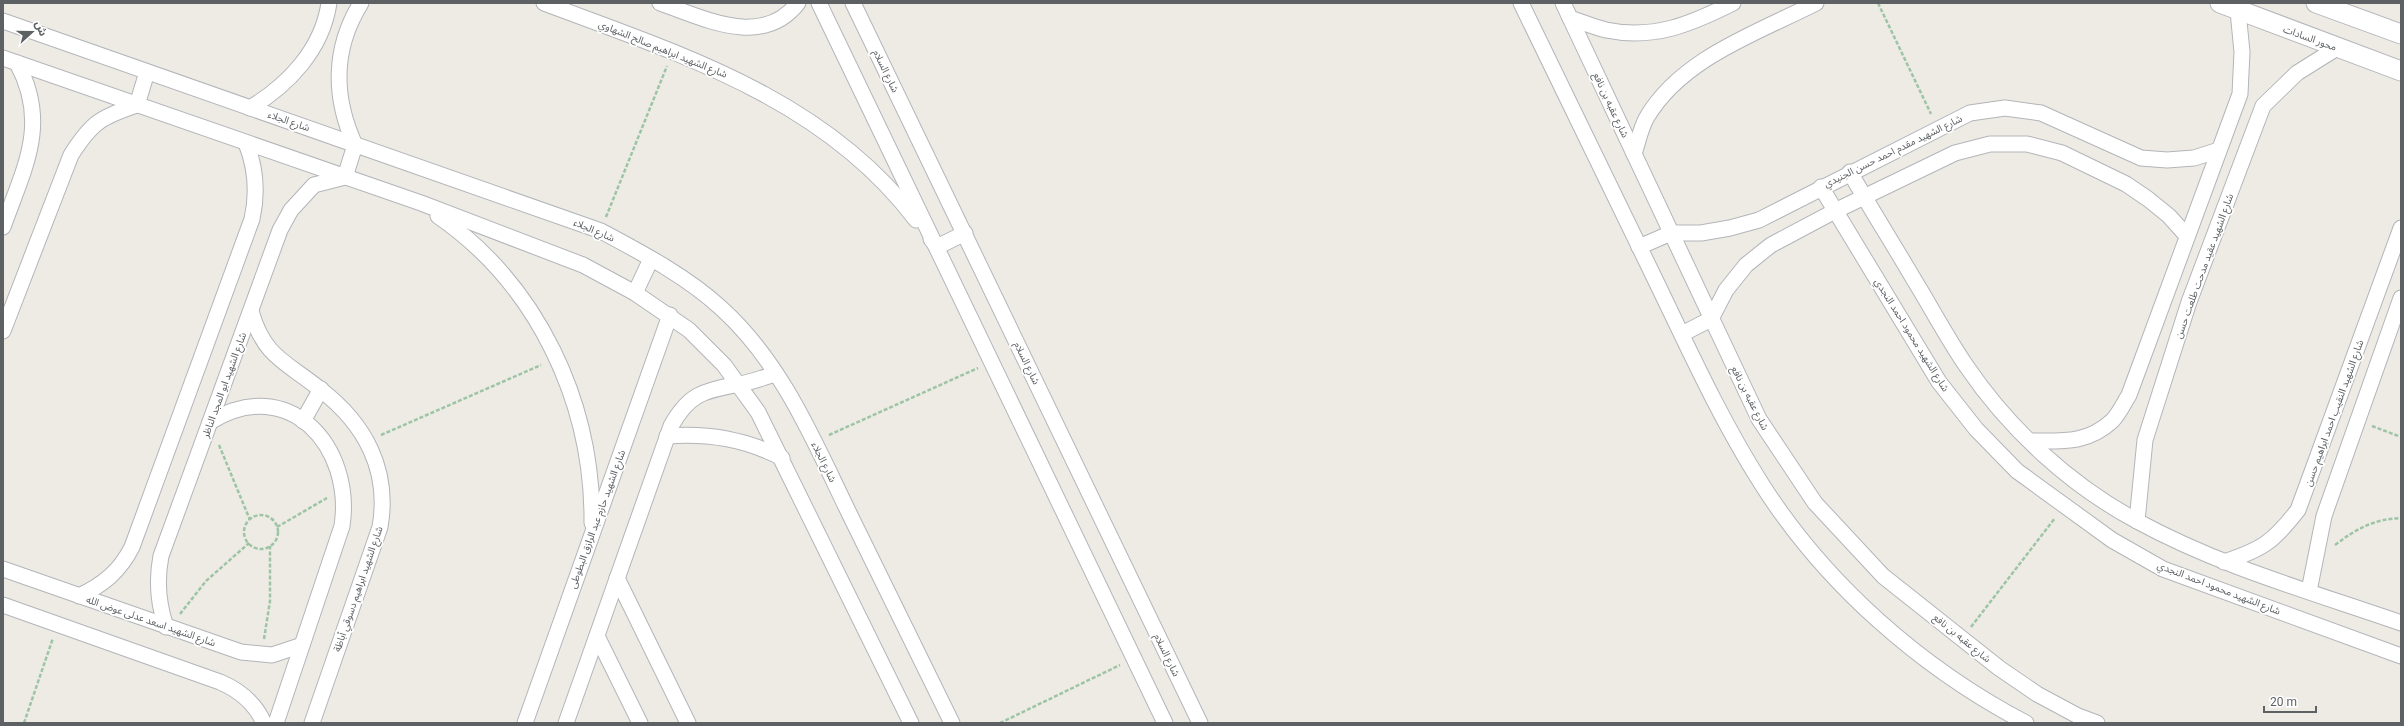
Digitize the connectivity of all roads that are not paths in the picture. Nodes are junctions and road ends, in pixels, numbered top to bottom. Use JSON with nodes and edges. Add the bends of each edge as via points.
{"nodes":[{"id":1,"x":329,"y":3,"type":"edge"},
{"id":2,"x":361,"y":3,"type":"edge"},
{"id":3,"x":544,"y":3,"type":"edge"},
{"id":4,"x":660,"y":3,"type":"edge"},
{"id":5,"x":798,"y":3,"type":"edge"},
{"id":6,"x":819,"y":3,"type":"edge"},
{"id":7,"x":853,"y":3,"type":"edge"},
{"id":8,"x":1521,"y":3,"type":"edge"},
{"id":9,"x":1563,"y":3,"type":"edge"},
{"id":10,"x":1733,"y":3,"type":"edge"},
{"id":11,"x":1816,"y":3,"type":"edge"},
{"id":12,"x":2220,"y":3,"type":"edge"},
{"id":13,"x":2316,"y":3,"type":"edge"},
{"id":14,"x":2238,"y":11,"type":"junction"},
{"id":15,"x":1570,"y":18,"type":"junction"},
{"id":16,"x":3,"y":21,"type":"edge"},
{"id":17,"x":2401,"y":34,"type":"edge"},
{"id":18,"x":2337,"y":48,"type":"junction"},
{"id":19,"x":10,"y":61,"type":"edge"},
{"id":20,"x":2401,"y":71,"type":"edge"},
{"id":21,"x":147,"y":72,"type":"junction"},
{"id":22,"x":137,"y":105,"type":"junction"},
{"id":23,"x":250,"y":108,"type":"junction"},
{"id":24,"x":246,"y":143,"type":"junction"},
{"id":25,"x":355,"y":145,"type":"junction"},
{"id":26,"x":2219,"y":150,"type":"junction"},
{"id":27,"x":1634,"y":154,"type":"junction"},
{"id":28,"x":1850,"y":172,"type":"junction"},
{"id":29,"x":345,"y":177,"type":"junction"},
{"id":30,"x":1820,"y":187,"type":"junction"},
{"id":31,"x":2202,"y":196,"type":"junction"},
{"id":32,"x":1864,"y":197,"type":"junction"},
{"id":33,"x":421,"y":203,"type":"junction"},
{"id":34,"x":2225,"y":205,"type":"junction"},
{"id":35,"x":1835,"y":211,"type":"junction"},
{"id":36,"x":3,"y":227,"type":"edge"},
{"id":37,"x":2401,"y":228,"type":"edge"},
{"id":38,"x":965,"y":233,"type":"junction"},
{"id":39,"x":1671,"y":233,"type":"junction"},
{"id":40,"x":2187,"y":236,"type":"junction"},
{"id":41,"x":937,"y":247,"type":"junction"},
{"id":42,"x":1639,"y":247,"type":"junction"},
{"id":43,"x":2396,"y":256,"type":"edge"},
{"id":44,"x":651,"y":259,"type":"junction"},
{"id":45,"x":2380,"y":285,"type":"junction"},
{"id":46,"x":2401,"y":291,"type":"edge"},
{"id":47,"x":635,"y":293,"type":"junction"},
{"id":48,"x":2401,"y":298,"type":"edge"},
{"id":49,"x":251,"y":311,"type":"junction"},
{"id":50,"x":670,"y":315,"type":"junction"},
{"id":51,"x":1711,"y":318,"type":"junction"},
{"id":52,"x":3,"y":331,"type":"edge"},
{"id":53,"x":1682,"y":334,"type":"junction"},
{"id":54,"x":776,"y":374,"type":"junction"},
{"id":55,"x":739,"y":384,"type":"junction"},
{"id":56,"x":321,"y":389,"type":"junction"},
{"id":57,"x":303,"y":421,"type":"junction"},
{"id":58,"x":210,"y":422,"type":"junction"},
{"id":59,"x":668,"y":436,"type":"junction"},
{"id":60,"x":2030,"y":441,"type":"junction"},
{"id":61,"x":782,"y":458,"type":"junction"},
{"id":62,"x":2136,"y":521,"type":"junction"},
{"id":63,"x":591,"y":535,"type":"junction"},
{"id":64,"x":2224,"y":562,"type":"junction"},
{"id":65,"x":3,"y":570,"type":"edge"},
{"id":66,"x":618,"y":578,"type":"junction"},
{"id":67,"x":2309,"y":591,"type":"junction"},
{"id":68,"x":79,"y":596,"type":"junction"},
{"id":69,"x":3,"y":605,"type":"edge"},
{"id":70,"x":2401,"y":622,"type":"edge"},
{"id":71,"x":169,"y":627,"type":"junction"},
{"id":72,"x":597,"y":636,"type":"junction"},
{"id":73,"x":302,"y":645,"type":"junction"},
{"id":74,"x":2401,"y":656,"type":"edge"},
{"id":75,"x":264,"y":723,"type":"edge"},
{"id":76,"x":276,"y":723,"type":"edge"},
{"id":77,"x":312,"y":723,"type":"edge"},
{"id":78,"x":525,"y":723,"type":"edge"},
{"id":79,"x":566,"y":723,"type":"edge"},
{"id":80,"x":640,"y":723,"type":"edge"},
{"id":81,"x":688,"y":723,"type":"edge"},
{"id":82,"x":911,"y":723,"type":"edge"},
{"id":83,"x":952,"y":723,"type":"edge"},
{"id":84,"x":1165,"y":723,"type":"edge"},
{"id":85,"x":1200,"y":723,"type":"edge"},
{"id":86,"x":2026,"y":723,"type":"edge"},
{"id":87,"x":2097,"y":723,"type":"edge"}],
"edges":[{"from":1,"to":23,"type":"street","via":[[322,28],[300,66],[274,92]]},
{"from":2,"to":25,"type":"street","via":[[344,37],[338,80],[346,124]]},
{"from":3,"to":41,"type":"street","name":"شارع الشهيد ابراهيم صالح الشهاوي","via":[[674,51],[774,98],[820,129],[864,164],[903,203]]},
{"from":4,"to":5,"type":"street","via":[[723,25],[753,28],[782,18]]},
{"from":6,"to":41,"type":"street"},
{"from":7,"to":38,"type":"street","name":"شارع السلام"},
{"from":8,"to":42,"type":"street"},
{"from":9,"to":15,"type":"street","name":"شارع عقبه بن نافع"},
{"from":10,"to":15,"type":"street","via":[[1694,23],[1671,30],[1645,33],[1606,30]]},
{"from":11,"to":27,"type":"street","via":[[1701,61],[1670,85],[1646,118]]},
{"from":12,"to":14,"type":"street","name":"محور السادات"},
{"from":13,"to":17,"type":"street"},
{"from":14,"to":18,"type":"street","name":"محور السادات"},
{"from":14,"to":26,"type":"street","via":[[2242,52],[2240,94]]},
{"from":15,"to":27,"type":"street","name":"شارع عقبه بن نافع"},
{"from":16,"to":21,"type":"street","name":"شارع الجلاء"},
{"from":18,"to":20,"type":"street","name":"محور السادات"},
{"from":18,"to":34,"type":"street","name":"شارع الشهيد عقيد مدحت طلعت حسن","via":[[2297,73],[2262,106]]},
{"from":19,"to":22,"type":"street"},
{"from":19,"to":36,"type":"street","via":[[32,99],[33,138]]},
{"from":21,"to":22,"type":"street"},
{"from":21,"to":23,"type":"street","name":"شارع الجلاء"},
{"from":22,"to":24,"type":"street"},
{"from":22,"to":52,"type":"street","via":[[106,115],[86,133],[71,155]]},
{"from":23,"to":25,"type":"street","name":"شارع الجلاء"},
{"from":24,"to":29,"type":"street"},
{"from":24,"to":68,"type":"street","via":[[255,175],[256,197],[252,219],[132,547],[125,560],[105,582]]},
{"from":25,"to":29,"type":"street"},
{"from":25,"to":44,"type":"street","name":"شارع الجلاء","via":[[600,231]]},
{"from":26,"to":28,"type":"street","name":"شارع الشهيد مقدم احمد حسن الجنيدي","via":[[2187,158],[2141,158],[2040,113],[2005,108],[1970,113]]},
{"from":26,"to":31,"type":"street"},
{"from":27,"to":39,"type":"street","name":"شارع عقبه بن نافع"},
{"from":28,"to":30,"type":"street","name":"شارع الشهيد مقدم احمد حسن الجنيدي"},
{"from":28,"to":32,"type":"street"},
{"from":29,"to":33,"type":"street"},
{"from":29,"to":49,"type":"street","name":"شارع الشهيد ابو المجد الناظر","via":[[314,185],[291,210],[280,230]]},
{"from":30,"to":35,"type":"street","name":"شارع الشهيد محمود احمد النجدي"},
{"from":30,"to":39,"type":"street","name":"شارع الشهيد مقدم احمد حسن الجنيدي","via":[[1759,220],[1701,233]]},
{"from":31,"to":34,"type":"street"},
{"from":31,"to":40,"type":"street"},
{"from":32,"to":35,"type":"street"},
{"from":32,"to":40,"type":"street","via":[[1955,153],[1990,144],[2027,144],[2062,153],[2126,184],[2164,212]]},
{"from":32,"to":60,"type":"street","via":[[1967,367],[1995,404]]},
{"from":33,"to":47,"type":"street","via":[[583,265]]},
{"from":33,"to":63,"type":"street","via":[[455,228],[500,271],[541,327],[557,358],[578,415],[585,444],[590,474]]},
{"from":34,"to":62,"type":"street","name":"شارع الشهيد عقيد مدحت طلعت حسن","via":[[2189,302],[2145,440]]},
{"from":35,"to":51,"type":"street","via":[[1771,245],[1746,265],[1726,290]]},
{"from":35,"to":74,"type":"street","name":"شارع الشهيد محمود احمد النجدي","via":[[1939,382],[1976,429],[2017,471],[2112,540],[2163,569]]},
{"from":37,"to":43,"type":"street","name":"شارع الشهيد النقيب احمد ابراهيم حسن"},
{"from":38,"to":41,"type":"street"},
{"from":38,"to":85,"type":"street","name":"شارع السلام"},
{"from":39,"to":42,"type":"street","name":"شارع الشهيد مقدم احمد حسن الجنيدي"},
{"from":39,"to":51,"type":"street","name":"شارع عقبه بن نافع"},
{"from":40,"to":60,"type":"street","via":[[2129,395],[2113,420],[2088,438]]},
{"from":41,"to":84,"type":"street"},
{"from":42,"to":53,"type":"street"},
{"from":43,"to":45,"type":"street","name":"شارع الشهيد النقيب احمد ابراهيم حسن"},
{"from":44,"to":47,"type":"street"},
{"from":44,"to":54,"type":"street","name":"شارع الجلاء","via":[[721,308],[746,334]]},
{"from":45,"to":46,"type":"street"},
{"from":45,"to":64,"type":"street","name":"شارع الشهيد النقيب احمد ابراهيم حسن","via":[[2298,510],[2279,534],[2254,552]]},
{"from":47,"to":50,"type":"street"},
{"from":48,"to":67,"type":"street","via":[[2324,516]]},
{"from":49,"to":56,"type":"street","name":"شارع الشهيد ابراهيم دسوقي أباظة","via":[[255,325],[270,351],[280,361]]},
{"from":49,"to":58,"type":"street","name":"شارع الشهيد ابو المجد الناظر"},
{"from":50,"to":55,"type":"street","via":[[707,347]]},
{"from":50,"to":63,"type":"street","name":"شارع الشهيد حازم عبد الرازق البطوطى"},
{"from":51,"to":53,"type":"street"},
{"from":51,"to":87,"type":"street","name":"شارع عقبه بن نافع","via":[[1759,419],[1815,503],[1884,576],[1999,668],[2037,694]]},
{"from":53,"to":86,"type":"street","via":[[1721,415],[1762,484],[1810,549],[1865,608],[1927,660],[1994,706]]},
{"from":54,"to":55,"type":"street"},
{"from":54,"to":83,"type":"street","name":"شارع الجلاء","via":[[814,442]]},
{"from":55,"to":59,"type":"street","via":[[715,388],[694,398],[677,416]]},
{"from":55,"to":61,"type":"street","via":[[758,412]]},
{"from":56,"to":57,"type":"street"},
{"from":56,"to":77,"type":"street","name":"شارع الشهيد ابراهيم دسوقي أباظة","via":[[347,413],[368,441],[377,464],[382,489],[380,527]]},
{"from":57,"to":58,"type":"street","via":[[283,410],[257,406],[232,410]]},
{"from":57,"to":73,"type":"street","via":[[319,434],[335,461],[342,485],[344,510],[342,526]]},
{"from":58,"to":71,"type":"street","name":"شارع الشهيد ابو المجد الناظر","via":[[158,570],[158,599]]},
{"from":59,"to":61,"type":"street","via":[[700,435],[726,438],[746,442]]},
{"from":59,"to":66,"type":"street"},
{"from":60,"to":62,"type":"street","via":[[2060,469]]},
{"from":61,"to":82,"type":"street"},
{"from":62,"to":64,"type":"street"},
{"from":63,"to":78,"type":"street","name":"شارع الشهيد حازم عبد الرازق البطوطى"},
{"from":64,"to":67,"type":"street"},
{"from":65,"to":68,"type":"street","name":"شارع الشهيد اسعد عدلى عوض الله"},
{"from":66,"to":72,"type":"street"},
{"from":66,"to":81,"type":"street"},
{"from":67,"to":70,"type":"street"},
{"from":68,"to":71,"type":"street","name":"شارع الشهيد اسعد عدلى عوض الله"},
{"from":69,"to":75,"type":"street","via":[[230,686],[249,700]]},
{"from":71,"to":73,"type":"street","name":"شارع الشهيد اسعد عدلى عوض الله","via":[[231,649],[261,655],[282,653]]},
{"from":72,"to":79,"type":"street"},
{"from":72,"to":80,"type":"street"},
{"from":73,"to":76,"type":"street"}]}
